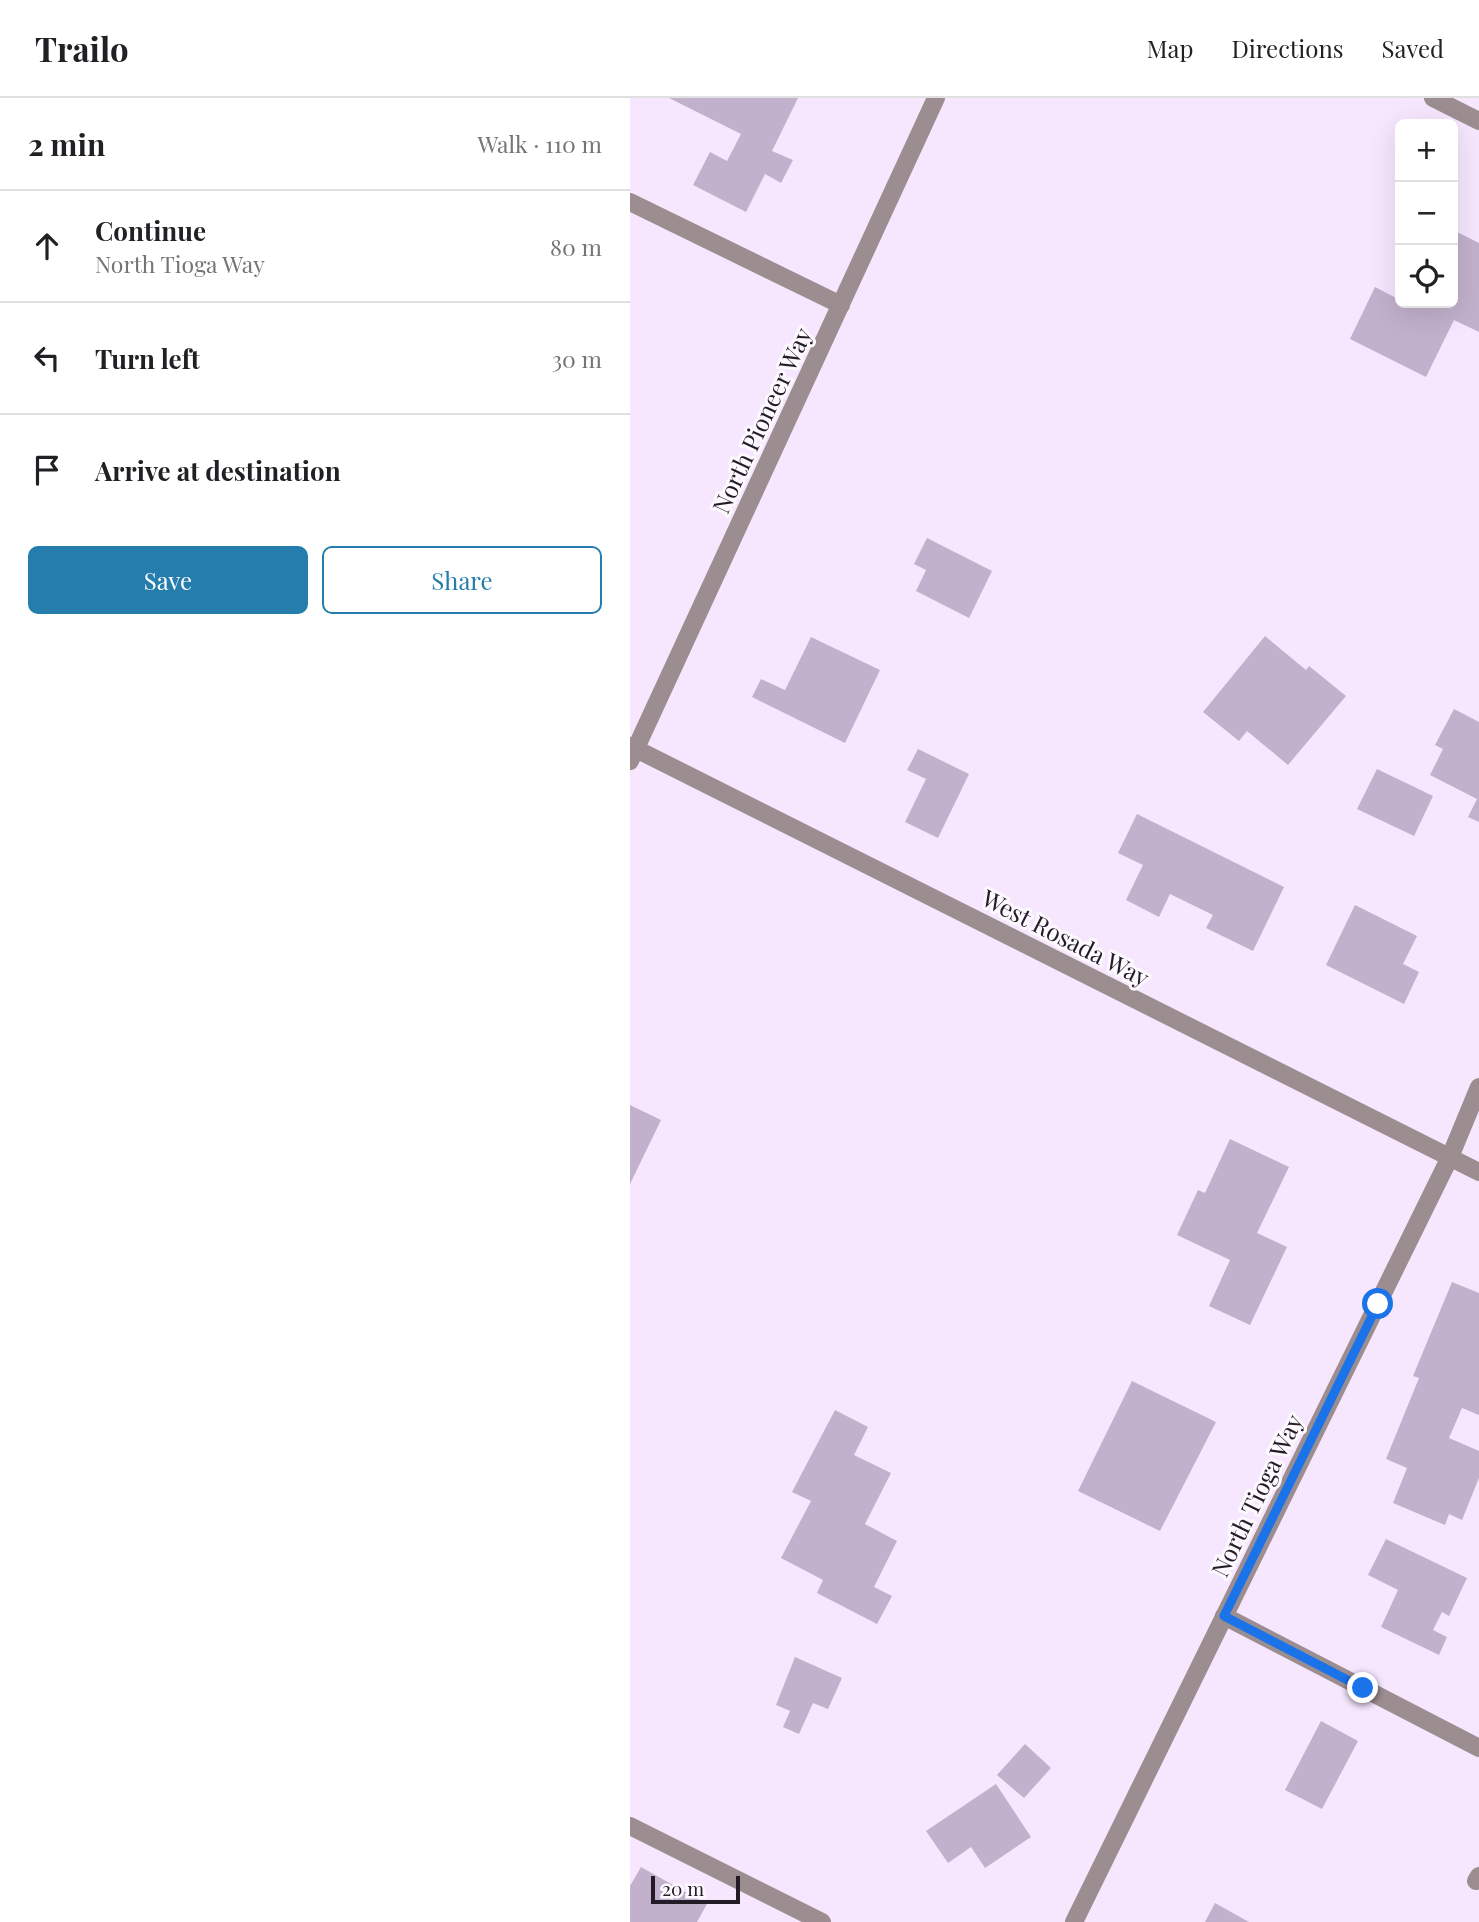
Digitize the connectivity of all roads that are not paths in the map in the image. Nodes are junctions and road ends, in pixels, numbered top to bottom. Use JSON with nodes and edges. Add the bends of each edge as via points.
{"nodes":[{"id":1,"x":936,"y":98,"type":"edge"},
{"id":2,"x":1433,"y":98,"type":"edge"},
{"id":3,"x":1479,"y":121,"type":"edge"},
{"id":4,"x":630,"y":202,"type":"edge"},
{"id":5,"x":841,"y":304,"type":"junction"},
{"id":6,"x":632,"y":752,"type":"edge"},
{"id":7,"x":1479,"y":1087,"type":"edge"},
{"id":8,"x":1450,"y":1157,"type":"junction"},
{"id":9,"x":1479,"y":1172,"type":"edge"},
{"id":10,"x":1224,"y":1616,"type":"junction"},
{"id":11,"x":1479,"y":1748,"type":"edge"},
{"id":12,"x":630,"y":1826,"type":"edge"},
{"id":13,"x":822,"y":1922,"type":"edge"},
{"id":14,"x":1074,"y":1922,"type":"edge"}],
"edges":[{"from":1,"to":5,"type":"street","name":"North Pioneer Way"},
{"from":2,"to":3,"type":"street"},
{"from":4,"to":5,"type":"street"},
{"from":5,"to":6,"type":"street","name":"North Pioneer Way"},
{"from":6,"to":8,"type":"street","name":"West Rosada Way"},
{"from":7,"to":8,"type":"street","name":"North Tioga Way"},
{"from":8,"to":9,"type":"street","name":"West Rosada Way"},
{"from":8,"to":10,"type":"street","name":"North Tioga Way"},
{"from":10,"to":11,"type":"street"},
{"from":10,"to":14,"type":"street","name":"North Tioga Way"},
{"from":12,"to":13,"type":"street"}]}
